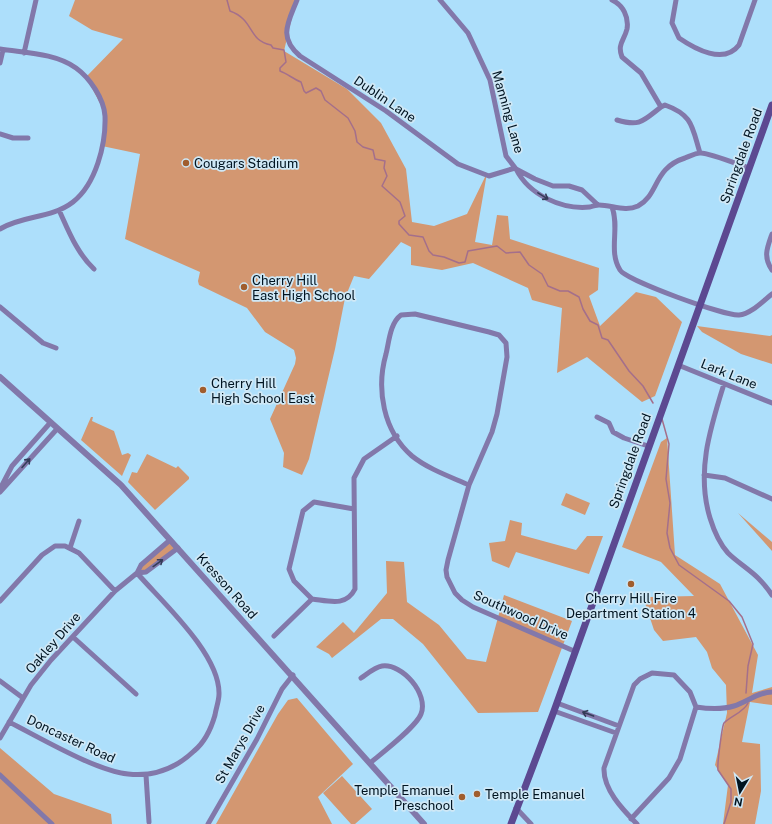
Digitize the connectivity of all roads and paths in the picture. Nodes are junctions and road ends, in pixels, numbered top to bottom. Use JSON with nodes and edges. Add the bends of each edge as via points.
{"nodes":[{"id":1,"x":36,"y":0,"type":"edge"},
{"id":2,"x":297,"y":0,"type":"edge"},
{"id":3,"x":440,"y":0,"type":"edge"},
{"id":4,"x":612,"y":0,"type":"edge"},
{"id":5,"x":676,"y":0,"type":"edge"},
{"id":6,"x":755,"y":0,"type":"edge"},
{"id":7,"x":1,"y":49,"type":"edge"},
{"id":8,"x":24,"y":53,"type":"junction"},
{"id":9,"x":0,"y":63,"type":"edge"},
{"id":10,"x":772,"y":105,"type":"edge"},
{"id":11,"x":661,"y":107,"type":"junction"},
{"id":12,"x":617,"y":120,"type":"dead end"},
{"id":13,"x":0,"y":134,"type":"edge"},
{"id":14,"x":28,"y":138,"type":"dead end"},
{"id":15,"x":700,"y":152,"type":"junction"},
{"id":16,"x":516,"y":168,"type":"junction"},
{"id":17,"x":749,"y":168,"type":"junction"},
{"id":18,"x":598,"y":205,"type":"junction"},
{"id":19,"x":612,"y":207,"type":"junction"},
{"id":20,"x":59,"y":210,"type":"junction"},
{"id":21,"x":0,"y":229,"type":"edge"},
{"id":22,"x":772,"y":234,"type":"edge"},
{"id":23,"x":94,"y":269,"type":"dead end"},
{"id":24,"x":772,"y":270,"type":"edge"},
{"id":25,"x":772,"y":294,"type":"edge"},
{"id":26,"x":700,"y":304,"type":"junction"},
{"id":27,"x":0,"y":307,"type":"edge"},
{"id":28,"x":56,"y":348,"type":"dead end"},
{"id":29,"x":678,"y":365,"type":"junction"},
{"id":30,"x":0,"y":377,"type":"edge"},
{"id":31,"x":724,"y":384,"type":"junction"},
{"id":32,"x":772,"y":403,"type":"edge"},
{"id":33,"x":597,"y":417,"type":"dead end"},
{"id":34,"x":50,"y":423,"type":"junction"},
{"id":35,"x":57,"y":429,"type":"junction"},
{"id":36,"x":396,"y":436,"type":"junction"},
{"id":37,"x":648,"y":446,"type":"junction"},
{"id":38,"x":704,"y":475,"type":"junction"},
{"id":39,"x":469,"y":485,"type":"junction"},
{"id":40,"x":0,"y":491,"type":"edge"},
{"id":41,"x":772,"y":499,"type":"edge"},
{"id":42,"x":354,"y":509,"type":"junction"},
{"id":43,"x":79,"y":521,"type":"dead end"},
{"id":44,"x":170,"y":540,"type":"junction"},
{"id":45,"x":70,"y":548,"type":"junction"},
{"id":46,"x":178,"y":548,"type":"junction"},
{"id":47,"x":137,"y":573,"type":"junction"},
{"id":48,"x":115,"y":591,"type":"junction"},
{"id":49,"x":772,"y":595,"type":"edge"},
{"id":50,"x":312,"y":599,"type":"junction"},
{"id":51,"x":0,"y":601,"type":"edge"},
{"id":52,"x":274,"y":636,"type":"dead end"},
{"id":53,"x":73,"y":637,"type":"junction"},
{"id":54,"x":574,"y":651,"type":"junction"},
{"id":55,"x":293,"y":675,"type":"junction"},
{"id":56,"x":361,"y":678,"type":"dead end"},
{"id":57,"x":0,"y":681,"type":"edge"},
{"id":58,"x":772,"y":692,"type":"edge"},
{"id":59,"x":136,"y":694,"type":"dead end"},
{"id":60,"x":23,"y":698,"type":"junction"},
{"id":61,"x":557,"y":703,"type":"junction"},
{"id":62,"x":696,"y":707,"type":"junction"},
{"id":63,"x":554,"y":711,"type":"junction"},
{"id":64,"x":9,"y":722,"type":"junction"},
{"id":65,"x":619,"y":726,"type":"junction"},
{"id":66,"x":616,"y":733,"type":"junction"},
{"id":67,"x":0,"y":738,"type":"edge"},
{"id":68,"x":370,"y":763,"type":"junction"},
{"id":69,"x":0,"y":775,"type":"edge"},
{"id":70,"x":146,"y":775,"type":"junction"},
{"id":71,"x":516,"y":808,"type":"junction"},
{"id":72,"x":631,"y":819,"type":"junction"},
{"id":73,"x":149,"y":822,"type":"dead end"},
{"id":74,"x":52,"y":824,"type":"edge"},
{"id":75,"x":208,"y":824,"type":"edge"},
{"id":76,"x":424,"y":824,"type":"edge"},
{"id":77,"x":511,"y":824,"type":"edge"},
{"id":78,"x":531,"y":824,"type":"edge"},
{"id":79,"x":636,"y":824,"type":"edge"}],
"edges":[{"from":1,"to":8,"type":"street"},
{"from":2,"to":16,"type":"street","name":"Dublin Lane","via":[[288,22],[286,37],[291,48],[300,56],[386,111],[458,164],[489,176]]},
{"from":3,"to":16,"type":"street","name":"Manning Lane","via":[[468,33],[490,80],[506,156]]},
{"from":4,"to":11,"type":"street","via":[[625,12],[627,29],[620,44],[622,57],[641,73]]},
{"from":5,"to":6,"type":"street","via":[[672,23],[678,37],[714,54],[726,55],[739,45]]},
{"from":7,"to":8,"type":"street"},
{"from":7,"to":9,"type":"street"},
{"from":8,"to":20,"type":"street","via":[[60,60],[77,69],[95,89],[105,116],[102,146],[91,181],[81,195]]},
{"from":10,"to":17,"type":"main road","name":"Springdale Road"},
{"from":11,"to":12,"type":"street","via":[[638,124]]},
{"from":11,"to":15,"type":"street","via":[[665,105],[686,116]]},
{"from":13,"to":14,"type":"street","via":[[13,138]]},
{"from":15,"to":17,"type":"street"},
{"from":15,"to":19,"type":"street","name":"Manning Lane","via":[[670,165],[638,206]]},
{"from":16,"to":18,"type":"street","name":"Manning Lane","via":[[553,186],[569,186],[582,190]]},
{"from":16,"to":18,"type":"street","name":"Manning Lane","one_way":true,"via":[[522,179],[554,202],[590,207]]},
{"from":17,"to":26,"type":"main road","name":"Springdale Road"},
{"from":18,"to":19,"type":"street","name":"Manning Lane"},
{"from":19,"to":26,"type":"street","via":[[616,222],[614,254],[621,272],[626,277],[648,286]]},
{"from":20,"to":21,"type":"street"},
{"from":20,"to":23,"type":"street","via":[[84,260]]},
{"from":22,"to":24,"type":"street","via":[[766,250],[766,262]]},
{"from":25,"to":26,"type":"street","via":[[749,312],[739,315]]},
{"from":26,"to":29,"type":"main road","name":"Springdale Road"},
{"from":27,"to":28,"type":"street","via":[[43,343]]},
{"from":29,"to":31,"type":"street","name":"Lark Lane"},
{"from":29,"to":37,"type":"main road","name":"Springdale Road"},
{"from":30,"to":34,"type":"street","name":"Kresson Road"},
{"from":31,"to":32,"type":"street","name":"Lark Lane"},
{"from":31,"to":38,"type":"street","via":[[707,441]]},
{"from":33,"to":37,"type":"street","via":[[608,423],[613,432]]},
{"from":34,"to":35,"type":"street","name":"Kresson Road"},
{"from":34,"to":40,"type":"street","via":[[12,466]]},
{"from":40,"to":35,"type":"street","one_way":true},
{"from":35,"to":44,"type":"street","name":"Kresson Road","via":[[121,486]]},
{"from":36,"to":39,"type":"street","name":"Southwood Drive","via":[[413,456]]},
{"from":36,"to":39,"type":"street","name":"Southwood Drive","via":[[383,406],[381,373],[397,318],[415,314],[499,335],[506,343],[507,357],[497,414]]},
{"from":36,"to":42,"type":"street","via":[[372,452],[360,465],[354,478]]},
{"from":37,"to":54,"type":"main road","name":"Springdale Road"},
{"from":38,"to":41,"type":"street","via":[[725,478]]},
{"from":38,"to":49,"type":"street","via":[[706,503],[720,542]]},
{"from":39,"to":54,"type":"street","name":"Southwood Drive","via":[[448,560],[447,577],[455,593],[473,607]]},
{"from":42,"to":50,"type":"street","via":[[355,589],[352,595],[341,602]]},
{"from":42,"to":50,"type":"street","via":[[314,502],[303,511],[289,569],[294,581]]},
{"from":43,"to":45,"type":"street"},
{"from":44,"to":46,"type":"street","name":"Kresson Road"},
{"from":44,"to":47,"type":"street","via":[[141,565]]},
{"from":45,"to":48,"type":"street","via":[[79,553]]},
{"from":45,"to":51,"type":"street","via":[[50,548]]},
{"from":47,"to":46,"type":"street","one_way":true,"via":[[146,572]]},
{"from":46,"to":55,"type":"street","name":"Kresson Road"},
{"from":47,"to":48,"type":"street","name":"Oakley Drive"},
{"from":47,"to":70,"type":"street","name":"Doncaster Road","via":[[200,646],[214,671],[219,694],[209,732],[198,747],[175,767]]},
{"from":48,"to":53,"type":"street","name":"Oakley Drive"},
{"from":50,"to":52,"type":"street"},
{"from":53,"to":59,"type":"street"},
{"from":53,"to":60,"type":"street","name":"Oakley Drive","via":[[51,660]]},
{"from":54,"to":61,"type":"main road","name":"Springdale Road"},
{"from":55,"to":68,"type":"street","name":"Kresson Road"},
{"from":55,"to":75,"type":"street","name":"St Marys Drive","via":[[282,689],[257,739]]},
{"from":56,"to":68,"type":"street","via":[[378,667],[396,667],[421,694],[423,700],[423,710],[418,720]]},
{"from":57,"to":60,"type":"street"},
{"from":58,"to":62,"type":"street","via":[[760,694],[734,706],[712,709]]},
{"from":60,"to":64,"type":"street","name":"Oakley Drive"},
{"from":61,"to":63,"type":"main road","name":"Springdale Road"},
{"from":65,"to":61,"type":"street","one_way":true},
{"from":62,"to":65,"type":"street","via":[[690,692],[678,678],[652,673],[634,685]]},
{"from":62,"to":72,"type":"street","via":[[680,759],[669,778]]},
{"from":63,"to":66,"type":"street"},
{"from":63,"to":71,"type":"main road","name":"Springdale Road"},
{"from":64,"to":67,"type":"street","name":"Oakley Drive"},
{"from":64,"to":70,"type":"street","name":"Doncaster Road","via":[[114,772]]},
{"from":65,"to":66,"type":"street"},
{"from":66,"to":72,"type":"street","via":[[604,768],[605,781],[608,789]]},
{"from":68,"to":76,"type":"street","name":"Kresson Road"},
{"from":69,"to":74,"type":"street"},
{"from":70,"to":73,"type":"street"},
{"from":71,"to":77,"type":"main road","name":"Springdale Road"},
{"from":71,"to":78,"type":"street"},
{"from":72,"to":79,"type":"street"}]}
